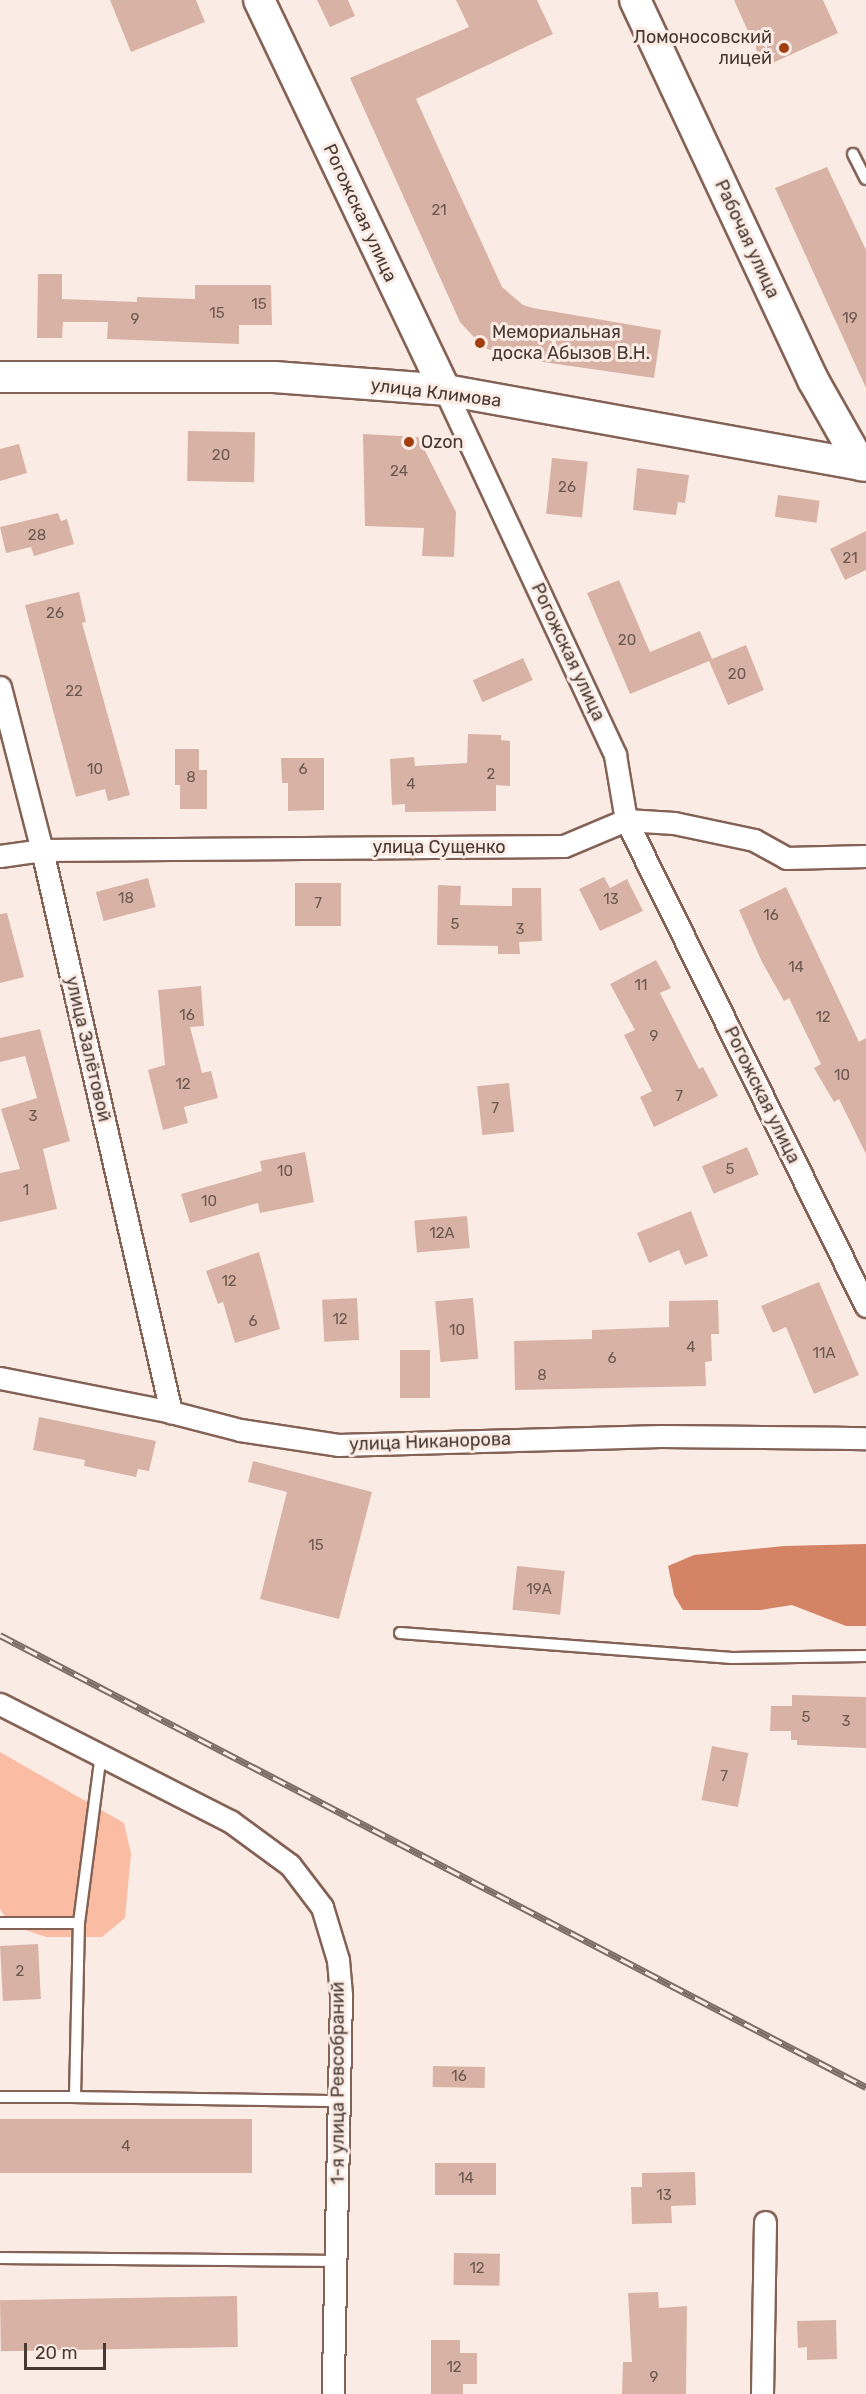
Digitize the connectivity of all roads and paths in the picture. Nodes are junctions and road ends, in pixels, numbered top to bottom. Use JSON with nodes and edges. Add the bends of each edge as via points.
{"nodes":[{"id":1,"x":259,"y":0,"type":"edge"},
{"id":2,"x":635,"y":0,"type":"edge"},
{"id":3,"x":853,"y":154,"type":"dead end"},
{"id":4,"x":866,"y":179,"type":"edge"},
{"id":5,"x":0,"y":376,"type":"edge"},
{"id":6,"x":445,"y":390,"type":"junction"},
{"id":7,"x":864,"y":468,"type":"edge"},
{"id":8,"x":0,"y":687,"type":"edge"},
{"id":9,"x":626,"y":820,"type":"junction"},
{"id":10,"x":42,"y":850,"type":"junction"},
{"id":11,"x":0,"y":856,"type":"edge"},
{"id":12,"x":866,"y":856,"type":"edge"},
{"id":13,"x":866,"y":1306,"type":"edge"},
{"id":14,"x":0,"y":1378,"type":"edge"},
{"id":15,"x":171,"y":1412,"type":"junction"},
{"id":16,"x":866,"y":1438,"type":"edge"},
{"id":17,"x":400,"y":1633,"type":"dead end"},
{"id":18,"x":866,"y":1656,"type":"edge"},
{"id":19,"x":0,"y":1704,"type":"edge"},
{"id":20,"x":101,"y":1754,"type":"junction"},
{"id":21,"x":0,"y":1923,"type":"edge"},
{"id":22,"x":79,"y":1923,"type":"junction"},
{"id":23,"x":0,"y":2097,"type":"edge"},
{"id":24,"x":75,"y":2097,"type":"junction"},
{"id":25,"x":340,"y":2102,"type":"junction"},
{"id":26,"x":765,"y":2222,"type":"dead end"},
{"id":27,"x":0,"y":2258,"type":"edge"},
{"id":28,"x":336,"y":2261,"type":"junction"},
{"id":29,"x":333,"y":2394,"type":"edge"},
{"id":30,"x":762,"y":2394,"type":"edge"}],
"edges":[{"from":1,"to":6,"type":"main road","name":"Рогожская улица"},
{"from":2,"to":7,"type":"main road","name":"Рабочая улица","via":[[813,380]]},
{"from":3,"to":4,"type":"lane"},
{"from":5,"to":6,"type":"main road","name":"улица Климова","via":[[274,377]]},
{"from":6,"to":7,"type":"main road","name":"улица Климова"},
{"from":6,"to":9,"type":"street","name":"Рогожская улица","via":[[615,755]]},
{"from":8,"to":10,"type":"street","name":"улица Залётовой"},
{"from":9,"to":10,"type":"street","name":"улица Сущенко","via":[[564,846]]},
{"from":9,"to":12,"type":"street","name":"улица Сущенко","via":[[674,823],[754,840],[786,858]]},
{"from":9,"to":13,"type":"street","name":"Рогожская улица"},
{"from":10,"to":11,"type":"street","name":"улица Сущенко"},
{"from":10,"to":15,"type":"street","name":"улица Залётовой"},
{"from":14,"to":15,"type":"street","name":"улица Никанорова"},
{"from":15,"to":16,"type":"street","name":"улица Никанорова","via":[[240,1430],[338,1445],[661,1436]]},
{"from":17,"to":18,"type":"lane","via":[[732,1658]]},
{"from":19,"to":20,"type":"street","name":"1-я улица Ревсобраний"},
{"from":20,"to":22,"type":"lane"},
{"from":20,"to":25,"type":"street","name":"1-я улица Ревсобраний","via":[[246,1831],[290,1865],[307,1884],[322,1907],[338,1960]]},
{"from":21,"to":22,"type":"lane"},
{"from":22,"to":24,"type":"lane"},
{"from":23,"to":24,"type":"lane"},
{"from":24,"to":25,"type":"lane"},
{"from":25,"to":28,"type":"street","name":"1-я улица Ревсобраний"},
{"from":26,"to":30,"type":"street"},
{"from":27,"to":28,"type":"lane"},
{"from":28,"to":29,"type":"street","name":"1-я улица Ревсобраний"}]}
